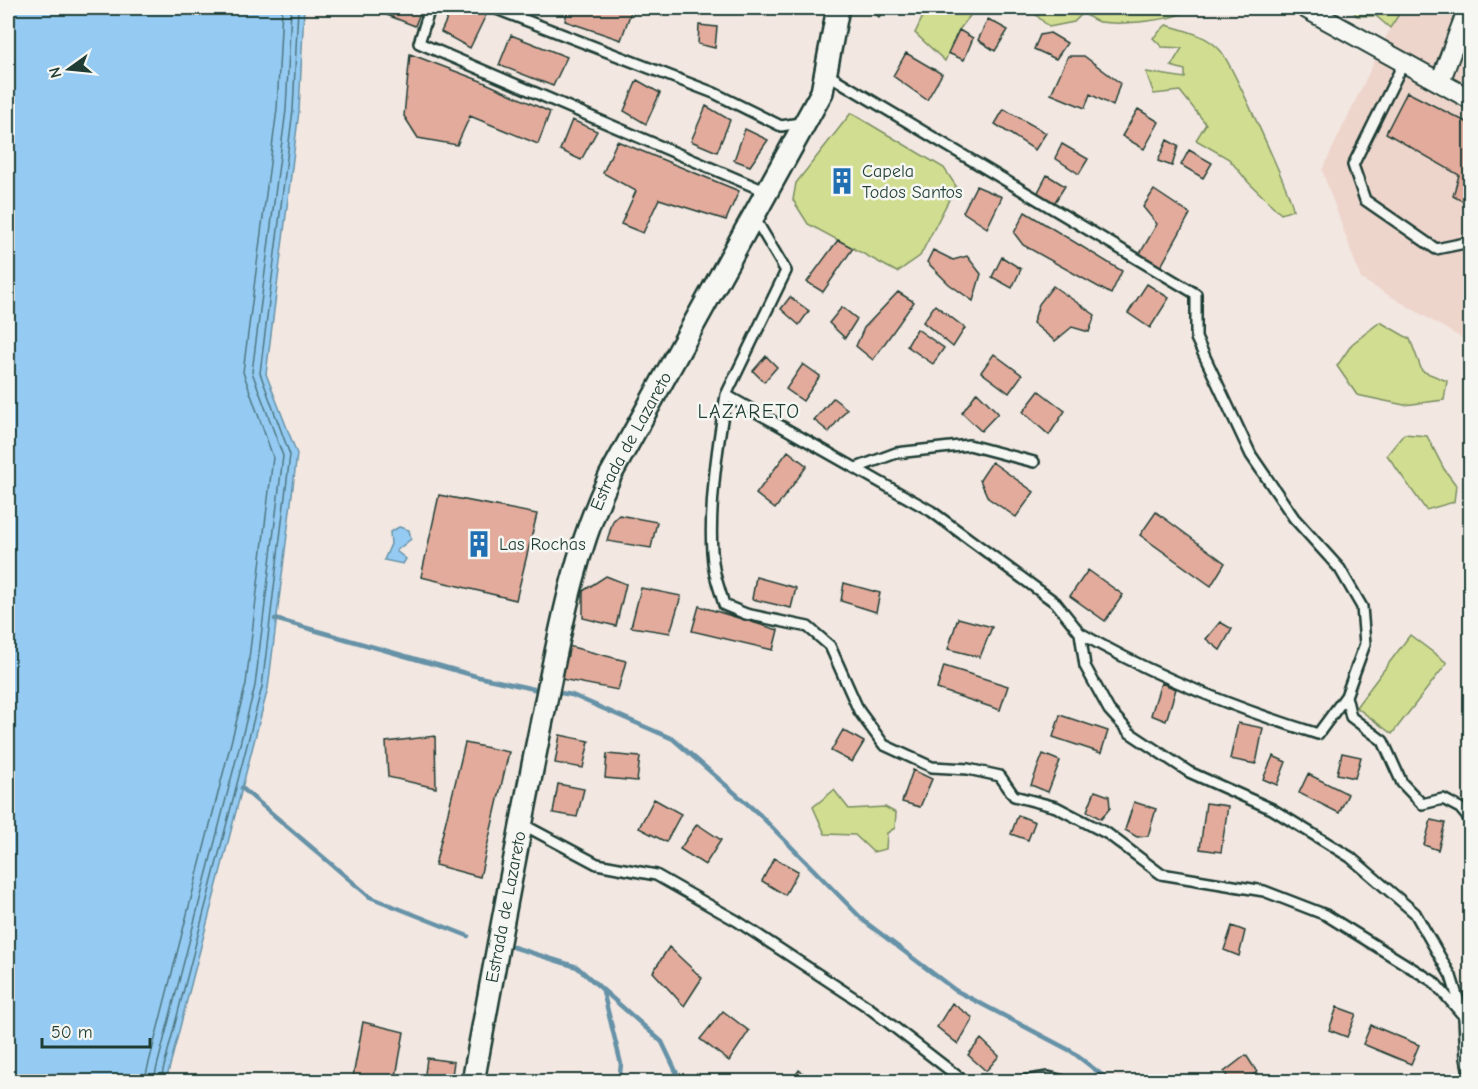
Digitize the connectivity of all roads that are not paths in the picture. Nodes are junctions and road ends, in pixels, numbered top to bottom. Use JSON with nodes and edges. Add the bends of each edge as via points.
{"nodes":[{"id":1,"x":430,"y":8,"type":"edge"},
{"id":2,"x":494,"y":8,"type":"edge"},
{"id":3,"x":838,"y":8,"type":"edge"},
{"id":4,"x":1305,"y":8,"type":"edge"},
{"id":5,"x":1468,"y":8,"type":"edge"},
{"id":6,"x":1404,"y":62,"type":"junction"},
{"id":7,"x":827,"y":74,"type":"junction"},
{"id":8,"x":1440,"y":82,"type":"junction"},
{"id":9,"x":1470,"y":99,"type":"edge"},
{"id":10,"x":808,"y":117,"type":"junction"},
{"id":11,"x":766,"y":192,"type":"junction"},
{"id":12,"x":753,"y":215,"type":"junction"},
{"id":13,"x":1470,"y":242,"type":"edge"},
{"id":14,"x":726,"y":395,"type":"junction"},
{"id":15,"x":1034,"y":462,"type":"dead end"},
{"id":16,"x":856,"y":468,"type":"junction"},
{"id":17,"x":1080,"y":633,"type":"junction"},
{"id":18,"x":1346,"y":696,"type":"junction"},
{"id":19,"x":1470,"y":820,"type":"edge"},
{"id":20,"x":521,"y":824,"type":"junction"},
{"id":21,"x":1467,"y":1014,"type":"edge"},
{"id":22,"x":1470,"y":1078,"type":"edge"},
{"id":23,"x":473,"y":1082,"type":"edge"},
{"id":24,"x":965,"y":1082,"type":"edge"},
{"id":25,"x":1017,"y":1082,"type":"edge"},
{"id":26,"x":1068,"y":1082,"type":"edge"}],
"edges":[{"from":1,"to":11,"type":"lane","via":[[419,44]]},
{"from":2,"to":10,"type":"lane","via":[[714,93],[781,126],[795,126]]},
{"from":3,"to":7,"type":"street","name":"Estrada de Lazareto"},
{"from":4,"to":6,"type":"street"},
{"from":5,"to":8,"type":"street"},
{"from":6,"to":8,"type":"street"},
{"from":6,"to":13,"type":"lane","via":[[1353,165],[1365,200],[1436,249]]},
{"from":7,"to":10,"type":"street","name":"Estrada de Lazareto"},
{"from":7,"to":18,"type":"lane","via":[[1196,294],[1196,338],[1251,455],[1294,518],[1340,569],[1362,608],[1365,644]]},
{"from":8,"to":9,"type":"street"},
{"from":10,"to":11,"type":"street","name":"Estrada de Lazareto"},
{"from":11,"to":12,"type":"street","name":"Estrada de Lazareto"},
{"from":12,"to":14,"type":"lane","via":[[786,271]]},
{"from":12,"to":20,"type":"street","name":"Estrada de Lazareto","via":[[590,519],[570,583]]},
{"from":14,"to":16,"type":"lane"},
{"from":14,"to":21,"type":"lane","via":[[717,451],[713,529],[714,568],[724,605],[746,614],[808,627],[830,646],[859,711],[884,745],[932,767],[1000,776],[1014,796],[1056,807],[1108,834],[1161,874],[1264,891],[1326,915],[1434,982]]},
{"from":15,"to":16,"type":"lane","via":[[969,445],[896,453]]},
{"from":16,"to":17,"type":"lane","via":[[931,511],[1056,603]]},
{"from":17,"to":18,"type":"lane","via":[[1133,662],[1318,734]]},
{"from":17,"to":21,"type":"lane","via":[[1085,666],[1109,710],[1130,733],[1189,772],[1272,809],[1350,856],[1415,913],[1451,976]]},
{"from":18,"to":19,"type":"lane","via":[[1351,717],[1383,741],[1402,783],[1422,804],[1443,799],[1460,808]]},
{"from":20,"to":23,"type":"street","name":"Estrada de Lazareto"},
{"from":20,"to":24,"type":"lane","via":[[597,864],[656,876],[737,921],[868,1007]]},
{"from":21,"to":22,"type":"lane","via":[[1466,1058]]},
{"from":25,"to":26,"type":"lane","via":[[1048,1077]]}]}
